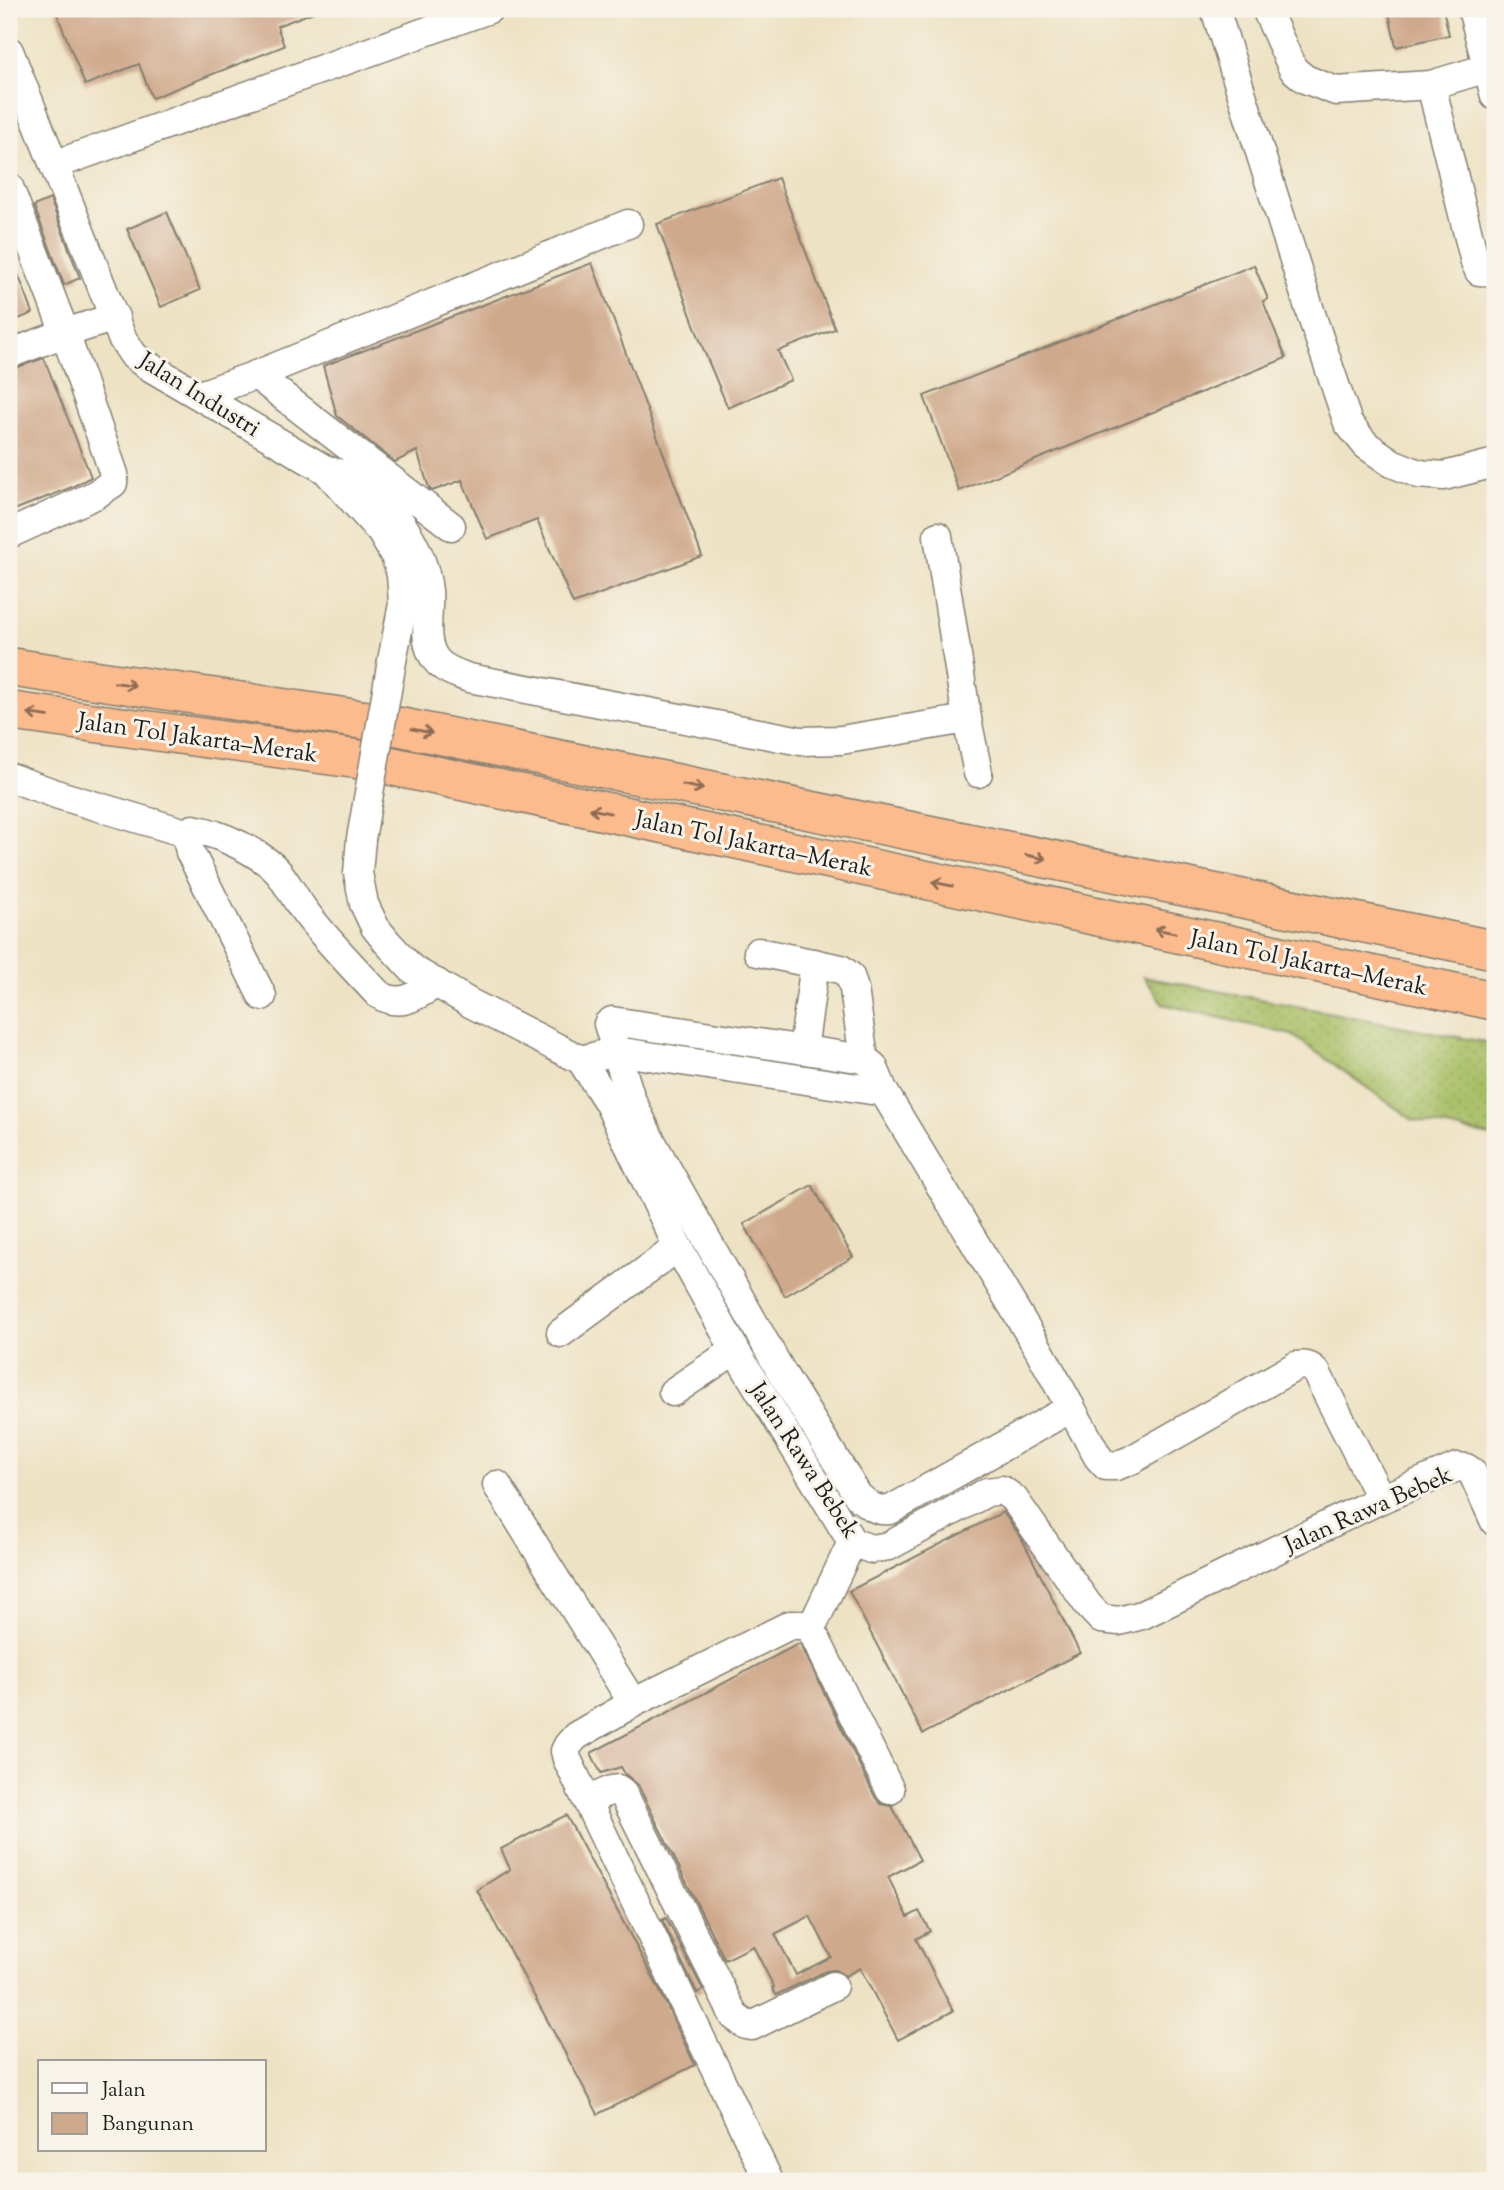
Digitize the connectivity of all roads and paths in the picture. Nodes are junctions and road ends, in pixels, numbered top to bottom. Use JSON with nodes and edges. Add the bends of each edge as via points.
{"nodes":[{"id":1,"x":489,"y":9,"type":"edge"},
{"id":2,"x":1215,"y":9,"type":"edge"},
{"id":3,"x":1266,"y":9,"type":"edge"},
{"id":4,"x":1472,"y":9,"type":"edge"},
{"id":5,"x":9,"y":51,"type":"edge"},
{"id":6,"x":1488,"y":68,"type":"junction"},
{"id":7,"x":1431,"y":85,"type":"junction"},
{"id":8,"x":1495,"y":96,"type":"edge"},
{"id":9,"x":54,"y":165,"type":"junction"},
{"id":10,"x":11,"y":199,"type":"edge"},
{"id":11,"x":628,"y":224,"type":"dead end"},
{"id":12,"x":1495,"y":272,"type":"edge"},
{"id":13,"x":115,"y":317,"type":"junction"},
{"id":14,"x":65,"y":333,"type":"junction"},
{"id":15,"x":9,"y":354,"type":"edge"},
{"id":16,"x":256,"y":376,"type":"junction"},
{"id":17,"x":200,"y":395,"type":"junction"},
{"id":18,"x":1495,"y":463,"type":"edge"},
{"id":19,"x":326,"y":471,"type":"junction"},
{"id":20,"x":451,"y":526,"type":"dead end"},
{"id":21,"x":9,"y":534,"type":"edge"},
{"id":22,"x":938,"y":536,"type":"dead end"},
{"id":23,"x":9,"y":667,"type":"edge"},
{"id":24,"x":9,"y":711,"type":"edge"},
{"id":25,"x":967,"y":719,"type":"junction"},
{"id":26,"x":978,"y":773,"type":"dead end"},
{"id":27,"x":9,"y":777,"type":"edge"},
{"id":28,"x":186,"y":833,"type":"junction"},
{"id":29,"x":1495,"y":950,"type":"edge"},
{"id":30,"x":758,"y":953,"type":"dead end"},
{"id":31,"x":815,"y":963,"type":"junction"},
{"id":32,"x":437,"y":983,"type":"junction"},
{"id":33,"x":262,"y":996,"type":"dead end"},
{"id":34,"x":1495,"y":1001,"type":"edge"},
{"id":35,"x":803,"y":1049,"type":"junction"},
{"id":36,"x":616,"y":1051,"type":"junction"},
{"id":37,"x":581,"y":1059,"type":"junction"},
{"id":38,"x":864,"y":1059,"type":"junction"},
{"id":39,"x":884,"y":1092,"type":"junction"},
{"id":40,"x":678,"y":1247,"type":"junction"},
{"id":41,"x":561,"y":1333,"type":"dead end"},
{"id":42,"x":736,"y":1350,"type":"junction"},
{"id":43,"x":673,"y":1392,"type":"dead end"},
{"id":44,"x":1071,"y":1408,"type":"junction"},
{"id":45,"x":497,"y":1485,"type":"dead end"},
{"id":46,"x":1381,"y":1499,"type":"junction"},
{"id":47,"x":1495,"y":1522,"type":"edge"},
{"id":48,"x":852,"y":1542,"type":"junction"},
{"id":49,"x":811,"y":1629,"type":"junction"},
{"id":50,"x":633,"y":1703,"type":"junction"},
{"id":51,"x":890,"y":1790,"type":"dead end"},
{"id":52,"x":588,"y":1801,"type":"junction"},
{"id":53,"x":833,"y":1986,"type":"dead end"},
{"id":54,"x":769,"y":2181,"type":"edge"}],
"edges":[{"from":1,"to":9,"type":"street"},
{"from":2,"to":18,"type":"street","via":[[1348,423],[1366,445],[1419,474],[1444,476]]},
{"from":3,"to":7,"type":"street","via":[[1293,69],[1319,86],[1336,91]]},
{"from":4,"to":6,"type":"street"},
{"from":5,"to":9,"type":"street","name":"Jalan Industri"},
{"from":6,"to":7,"type":"street"},
{"from":6,"to":8,"type":"street"},
{"from":7,"to":12,"type":"street","via":[[1475,262],[1479,271]]},
{"from":9,"to":13,"type":"street","name":"Jalan Industri"},
{"from":10,"to":14,"type":"street"},
{"from":11,"to":16,"type":"street"},
{"from":13,"to":14,"type":"street"},
{"from":13,"to":17,"type":"street","name":"Jalan Industri","via":[[134,356]]},
{"from":14,"to":15,"type":"street"},
{"from":14,"to":21,"type":"street","via":[[114,474],[113,483]]},
{"from":16,"to":17,"type":"street"},
{"from":16,"to":20,"type":"street"},
{"from":17,"to":19,"type":"street","name":"Jalan Industri"},
{"from":19,"to":25,"type":"street","via":[[348,476],[374,495],[397,516],[413,541],[428,592],[429,643],[436,660],[453,673],[801,741],[841,740]]},
{"from":19,"to":32,"type":"street","name":"Jalan Industri","bridge":true,"via":[[381,532],[401,574],[403,604],[361,839],[358,873],[364,904],[375,927],[412,969]]},
{"from":22,"to":25,"type":"street"},
{"from":23,"to":29,"type":"highway","name":"Jalan Tol Jakarta–Merak","one_way":true,"via":[[371,721]]},
{"from":34,"to":24,"type":"highway","name":"Jalan Tol Jakarta–Merak","one_way":true,"via":[[363,760]]},
{"from":25,"to":26,"type":"street"},
{"from":27,"to":28,"type":"street"},
{"from":28,"to":32,"type":"street","via":[[193,829],[214,834],[269,863],[336,949],[385,999],[412,999]]},
{"from":28,"to":33,"type":"street","via":[[190,852]]},
{"from":30,"to":31,"type":"street"},
{"from":31,"to":35,"type":"street"},
{"from":31,"to":38,"type":"street","via":[[850,976]]},
{"from":32,"to":37,"type":"street"},
{"from":35,"to":36,"type":"street","via":[[612,1021],[608,1024]]},
{"from":35,"to":38,"type":"street"},
{"from":36,"to":37,"type":"street"},
{"from":36,"to":39,"type":"street"},
{"from":36,"to":44,"type":"street","via":[[631,1099],[683,1201],[782,1373],[868,1505],[890,1510]]},
{"from":37,"to":40,"type":"street","name":"Jalan Rawa Bebek","via":[[608,1102]]},
{"from":38,"to":39,"type":"street","via":[[873,1066]]},
{"from":39,"to":44,"type":"street"},
{"from":40,"to":41,"type":"street"},
{"from":40,"to":42,"type":"street","name":"Jalan Rawa Bebek"},
{"from":42,"to":43,"type":"street"},
{"from":42,"to":48,"type":"street","name":"Jalan Rawa Bebek"},
{"from":44,"to":46,"type":"street","via":[[1098,1457],[1111,1467],[1296,1366],[1306,1365],[1316,1372]]},
{"from":45,"to":50,"type":"street"},
{"from":46,"to":47,"type":"street","name":"Jalan Rawa Bebek","via":[[1457,1467],[1466,1468]]},
{"from":46,"to":48,"type":"street","name":"Jalan Rawa Bebek","via":[[1142,1615],[1119,1621],[1101,1619],[1088,1605],[1014,1499],[1002,1490],[987,1492],[889,1546],[870,1549]]},
{"from":48,"to":49,"type":"street"},
{"from":49,"to":50,"type":"street","via":[[790,1625]]},
{"from":49,"to":51,"type":"street"},
{"from":50,"to":52,"type":"street","via":[[576,1736],[565,1751]]},
{"from":52,"to":53,"type":"street","via":[[611,1790],[623,1793],[740,2022],[752,2026]]},
{"from":52,"to":54,"type":"street"}]}
